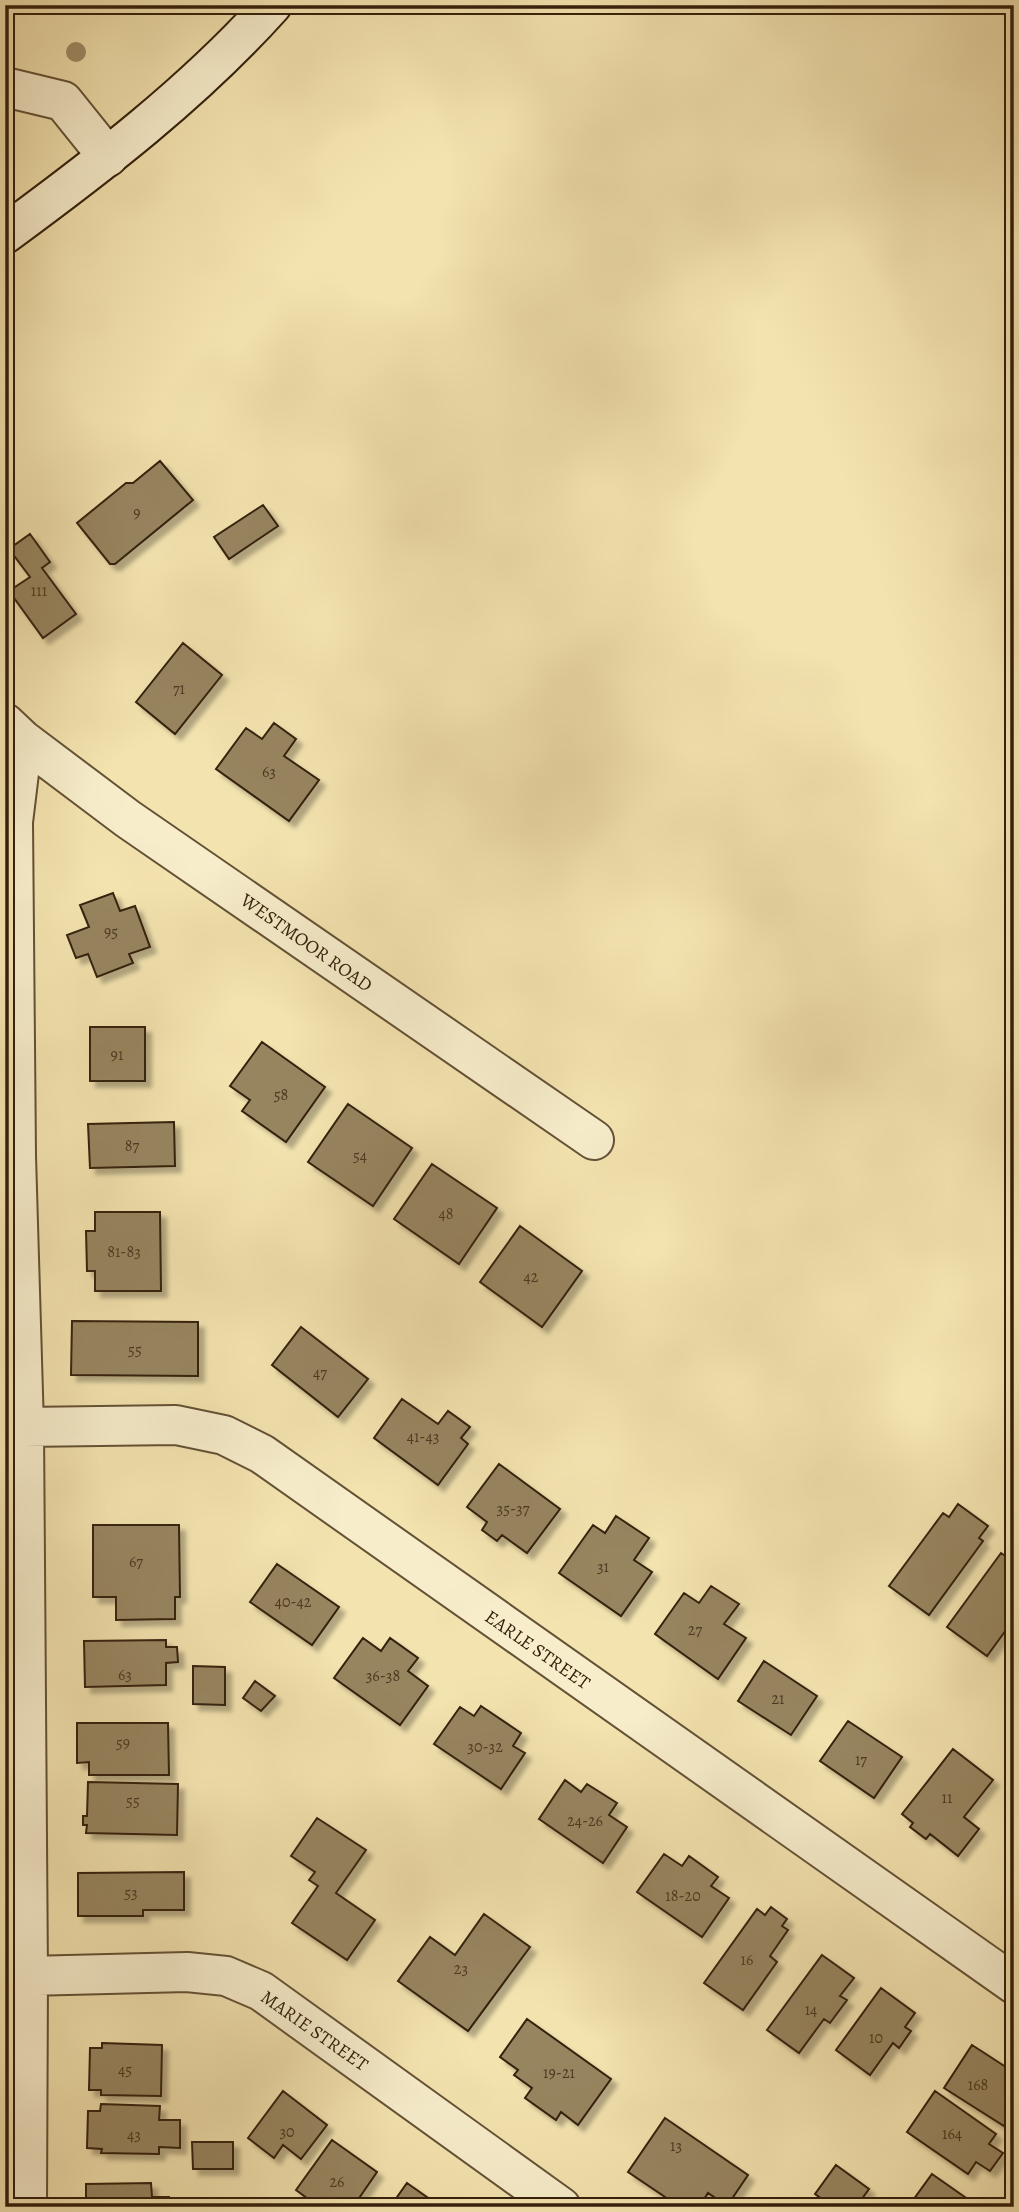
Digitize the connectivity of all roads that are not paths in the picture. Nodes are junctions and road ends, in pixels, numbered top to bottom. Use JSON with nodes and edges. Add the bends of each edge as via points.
{"nodes":[{"id":1,"x":272,"y":5,"type":"edge"},
{"id":2,"x":5,"y":87,"type":"edge"},
{"id":3,"x":107,"y":158,"type":"junction"},
{"id":4,"x":5,"y":234,"type":"edge"},
{"id":5,"x":14,"y":731,"type":"edge"},
{"id":6,"x":594,"y":1140,"type":"dead end"},
{"id":7,"x":11,"y":1158,"type":"edge"},
{"id":8,"x":24,"y":1427,"type":"junction"},
{"id":9,"x":28,"y":1976,"type":"junction"},
{"id":10,"x":1014,"y":1984,"type":"edge"},
{"id":11,"x":27,"y":2207,"type":"edge"},
{"id":12,"x":561,"y":2207,"type":"edge"}],
"edges":[{"from":1,"to":3,"type":"street","via":[[187,89]]},
{"from":2,"to":3,"type":"street","via":[[63,101]]},
{"from":3,"to":4,"type":"street"},
{"from":5,"to":6,"type":"street","name":"WESTMOOR ROAD","via":[[128,819]]},
{"from":5,"to":7,"type":"street"},
{"from":7,"to":8,"type":"street"},
{"from":8,"to":9,"type":"street"},
{"from":8,"to":10,"type":"street","name":"EARLE STREET","via":[[176,1425],[223,1435],[262,1454]]},
{"from":9,"to":11,"type":"street"},
{"from":9,"to":12,"type":"street","name":"MARIE STREET","via":[[187,1972],[226,1976],[261,1991]]}]}
